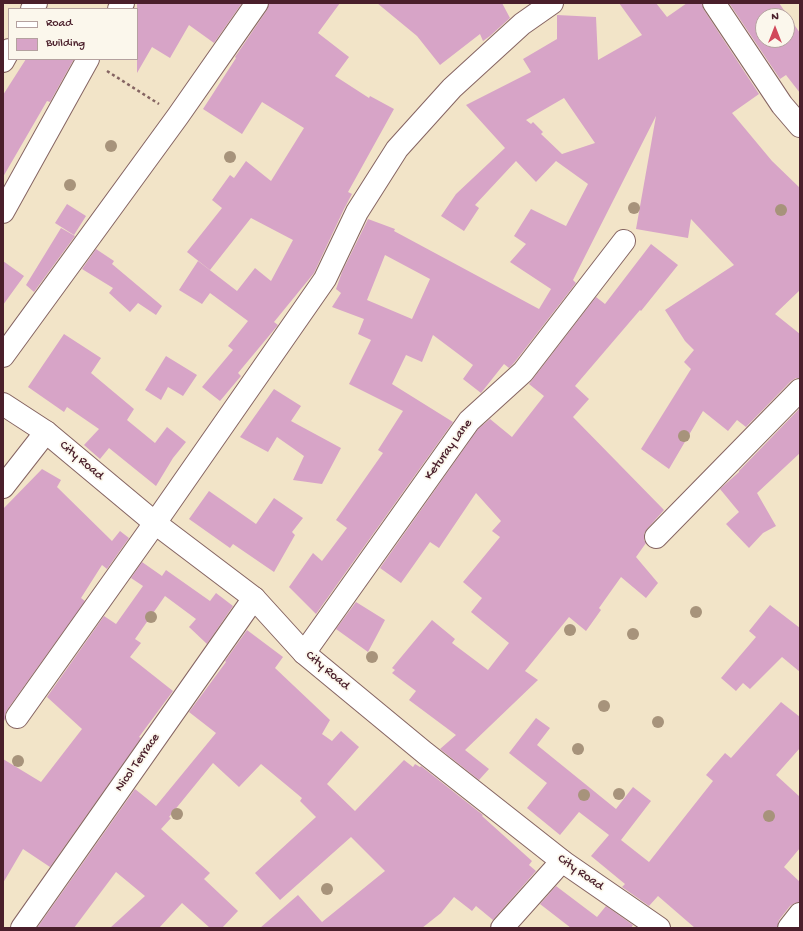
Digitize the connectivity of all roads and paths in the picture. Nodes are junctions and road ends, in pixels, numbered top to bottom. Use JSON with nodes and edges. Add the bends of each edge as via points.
{"nodes":[{"id":1,"x":257,"y":3,"type":"edge"},
{"id":2,"x":552,"y":3,"type":"edge"},
{"id":3,"x":714,"y":3,"type":"edge"},
{"id":4,"x":8,"y":52,"type":"edge"},
{"id":5,"x":87,"y":60,"type":"edge"},
{"id":6,"x":90,"y":60,"type":"edge"},
{"id":7,"x":3,"y":61,"type":"edge"},
{"id":8,"x":178,"y":116,"type":"junction"},
{"id":9,"x":800,"y":126,"type":"edge"},
{"id":10,"x":3,"y":212,"type":"edge"},
{"id":11,"x":624,"y":241,"type":"dead end"},
{"id":12,"x":3,"y":356,"type":"edge"},
{"id":13,"x":800,"y":390,"type":"edge"},
{"id":14,"x":3,"y":404,"type":"edge"},
{"id":15,"x":46,"y":432,"type":"junction"},
{"id":16,"x":3,"y":487,"type":"edge"},
{"id":17,"x":155,"y":523,"type":"junction"},
{"id":18,"x":656,"y":537,"type":"dead end"},
{"id":19,"x":254,"y":598,"type":"junction"},
{"id":20,"x":304,"y":653,"type":"junction"},
{"id":21,"x":17,"y":717,"type":"dead end"},
{"id":22,"x":562,"y":862,"type":"junction"},
{"id":23,"x":800,"y":914,"type":"edge"},
{"id":24,"x":22,"y":928,"type":"edge"},
{"id":25,"x":502,"y":928,"type":"edge"},
{"id":26,"x":659,"y":928,"type":"edge"},
{"id":27,"x":789,"y":928,"type":"edge"}],
"edges":[{"from":1,"to":8,"type":"street"},
{"from":2,"to":17,"type":"street","via":[[522,24],[452,88],[397,149],[357,212],[325,279]]},
{"from":3,"to":9,"type":"street","via":[[782,105]]},
{"from":4,"to":7,"type":"street"},
{"from":5,"to":10,"type":"street"},
{"from":6,"to":8,"type":"path"},
{"from":8,"to":12,"type":"street"},
{"from":11,"to":20,"type":"street","name":"Keturay Lane","via":[[523,372],[468,421]]},
{"from":13,"to":18,"type":"street"},
{"from":14,"to":15,"type":"street","name":"City Road"},
{"from":15,"to":16,"type":"street"},
{"from":15,"to":17,"type":"street","name":"City Road"},
{"from":17,"to":19,"type":"street","name":"City Road"},
{"from":17,"to":21,"type":"street"},
{"from":19,"to":20,"type":"street","name":"City Road"},
{"from":19,"to":24,"type":"street","name":"Nicol Terrace"},
{"from":20,"to":22,"type":"street","name":"City Road"},
{"from":22,"to":25,"type":"street"},
{"from":22,"to":26,"type":"street","name":"City Road"},
{"from":23,"to":27,"type":"street"}]}
